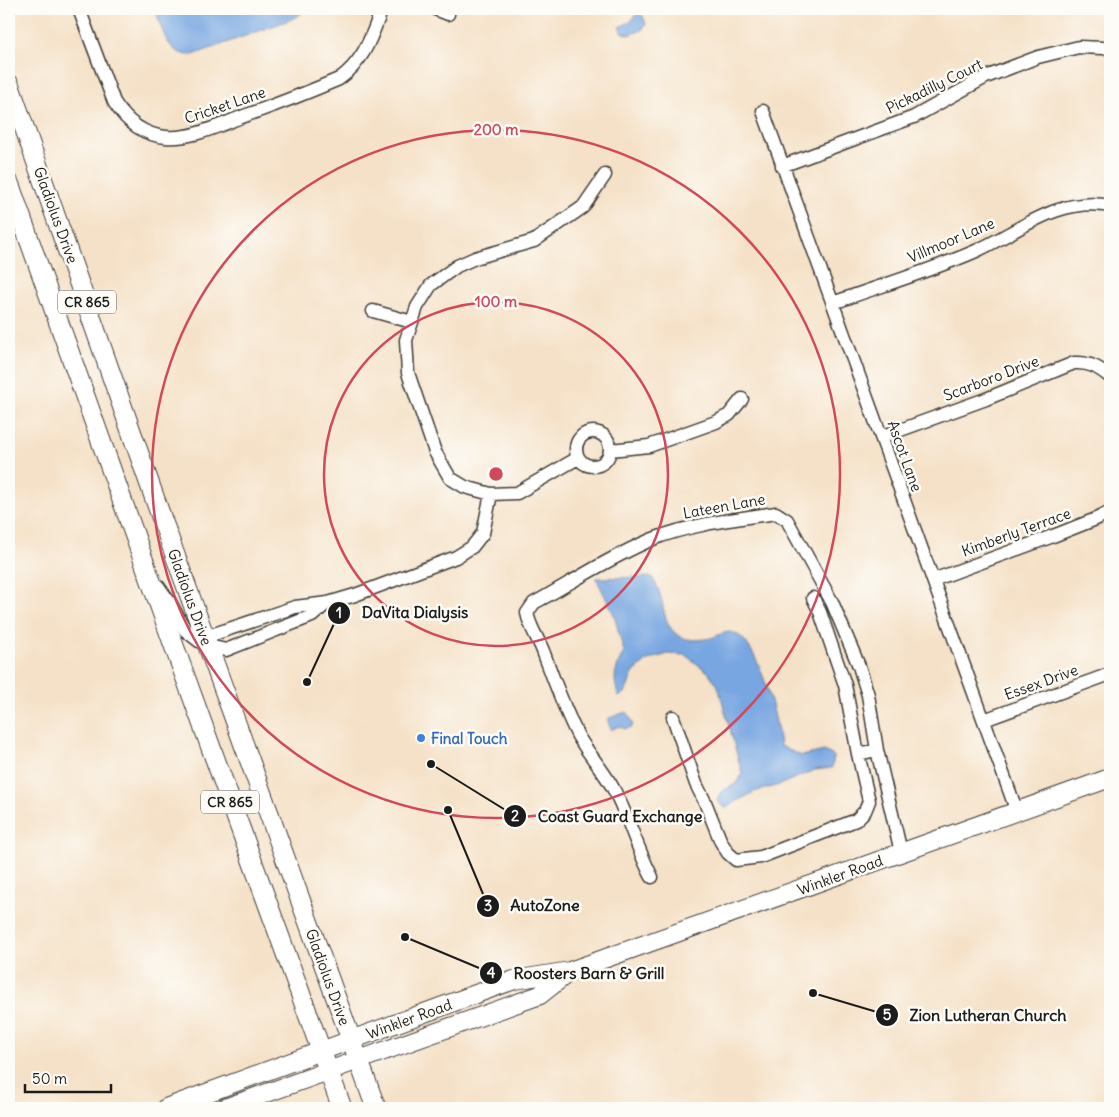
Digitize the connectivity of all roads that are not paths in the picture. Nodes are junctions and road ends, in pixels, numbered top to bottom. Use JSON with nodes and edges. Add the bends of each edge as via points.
{"nodes":[{"id":1,"x":79,"y":9,"type":"edge"},
{"id":2,"x":382,"y":9,"type":"edge"},
{"id":3,"x":435,"y":9,"type":"edge"},
{"id":4,"x":448,"y":14,"type":"dead end"},
{"id":5,"x":1103,"y":48,"type":"dead end"},
{"id":6,"x":9,"y":84,"type":"edge"},
{"id":7,"x":762,"y":111,"type":"dead end"},
{"id":8,"x":782,"y":166,"type":"junction"},
{"id":9,"x":606,"y":175,"type":"dead end"},
{"id":10,"x":9,"y":182,"type":"edge"},
{"id":11,"x":1110,"y":206,"type":"edge"},
{"id":12,"x":833,"y":303,"type":"junction"},
{"id":13,"x":373,"y":311,"type":"dead end"},
{"id":14,"x":412,"y":322,"type":"junction"},
{"id":15,"x":1110,"y":377,"type":"edge"},
{"id":16,"x":742,"y":399,"type":"dead end"},
{"id":17,"x":881,"y":437,"type":"junction"},
{"id":18,"x":610,"y":450,"type":"junction"},
{"id":19,"x":578,"y":458,"type":"junction"},
{"id":20,"x":491,"y":494,"type":"junction"},
{"id":21,"x":1110,"y":512,"type":"edge"},
{"id":22,"x":146,"y":568,"type":"junction"},
{"id":23,"x":932,"y":580,"type":"junction"},
{"id":24,"x":813,"y":598,"type":"dead end"},
{"id":25,"x":328,"y":602,"type":"junction"},
{"id":26,"x":207,"y":642,"type":"junction"},
{"id":27,"x":856,"y":656,"type":"junction"},
{"id":28,"x":837,"y":662,"type":"junction"},
{"id":29,"x":1110,"y":674,"type":"edge"},
{"id":30,"x":673,"y":717,"type":"dead end"},
{"id":31,"x":984,"y":720,"type":"junction"},
{"id":32,"x":877,"y":750,"type":"junction"},
{"id":33,"x":858,"y":754,"type":"junction"},
{"id":34,"x":1110,"y":778,"type":"edge"},
{"id":35,"x":1017,"y":812,"type":"junction"},
{"id":36,"x":901,"y":852,"type":"junction"},
{"id":37,"x":652,"y":877,"type":"dead end"},
{"id":38,"x":570,"y":971,"type":"junction"},
{"id":39,"x":351,"y":1040,"type":"junction"},
{"id":40,"x":320,"y":1051,"type":"junction"},
{"id":41,"x":358,"y":1061,"type":"junction"},
{"id":42,"x":328,"y":1073,"type":"junction"},
{"id":43,"x":166,"y":1108,"type":"edge"},
{"id":44,"x":225,"y":1108,"type":"edge"},
{"id":45,"x":342,"y":1108,"type":"edge"},
{"id":46,"x":376,"y":1108,"type":"edge"}],
"edges":[{"from":1,"to":2,"type":"street","name":"Cricket Lane","via":[[121,113],[142,130],[165,137],[180,137],[205,130],[339,79],[360,60]]},
{"from":3,"to":4,"type":"street"},
{"from":5,"to":8,"type":"street","name":"Pickadilly Court","via":[[1079,47],[1038,57],[986,77],[914,117]]},
{"from":6,"to":26,"type":"main road","name":"Gladiolus Drive","number":"CR 865"},
{"from":7,"to":8,"type":"street","name":"Ascot Lane"},
{"from":8,"to":12,"type":"street","name":"Ascot Lane"},
{"from":9,"to":14,"type":"street","via":[[583,207],[534,241],[475,258],[457,266],[431,285],[417,306]]},
{"from":10,"to":22,"type":"main road","number":"CR 865"},
{"from":11,"to":12,"type":"street","name":"Villmoor Lane","via":[[1076,205],[1049,212],[976,251]]},
{"from":12,"to":17,"type":"street","name":"Ascot Lane"},
{"from":13,"to":14,"type":"street"},
{"from":14,"to":20,"type":"street","via":[[406,340],[408,373],[435,452],[450,478],[465,487]]},
{"from":15,"to":17,"type":"street","name":"Scarboro Drive","via":[[1086,362],[1074,363]]},
{"from":16,"to":18,"type":"street","via":[[729,415],[716,422],[649,446]]},
{"from":17,"to":23,"type":"street","name":"Ascot Lane"},
{"from":18,"to":19,"type":"street","via":[[600,465],[587,466]]},
{"from":18,"to":19,"type":"street","via":[[604,436],[586,433],[577,441]]},
{"from":19,"to":20,"type":"street","via":[[517,493]]},
{"from":20,"to":25,"type":"street","via":[[483,533],[472,547],[456,557]]},
{"from":21,"to":23,"type":"street","name":"Kimberly Terrace"},
{"from":22,"to":26,"type":"street","via":[[185,630],[198,641]]},
{"from":22,"to":40,"type":"main road","number":"CR 865"},
{"from":23,"to":31,"type":"street","name":"Ascot Lane"},
{"from":24,"to":28,"type":"street"},
{"from":25,"to":26,"type":"street","via":[[295,607]]},
{"from":25,"to":26,"type":"street","via":[[312,616],[226,650]]},
{"from":26,"to":39,"type":"main road","name":"Gladiolus Drive","number":"CR 865"},
{"from":27,"to":28,"type":"street"},
{"from":27,"to":32,"type":"street","name":"Lateen Lane","via":[[868,695]]},
{"from":27,"to":37,"type":"street","name":"Lateen Lane","via":[[832,602],[787,520],[776,513],[680,530],[654,539],[534,603],[527,613],[529,626],[538,640],[572,724],[610,782]]},
{"from":28,"to":33,"type":"street","via":[[845,685]]},
{"from":29,"to":31,"type":"street","name":"Essex Drive"},
{"from":30,"to":33,"type":"street","via":[[696,784],[721,842],[736,860],[761,857],[856,820],[869,801]]},
{"from":31,"to":35,"type":"street","name":"Ascot Lane"},
{"from":32,"to":33,"type":"street"},
{"from":32,"to":36,"type":"street","name":"Lateen Lane"},
{"from":34,"to":35,"type":"street","name":"Winkler Road"},
{"from":35,"to":36,"type":"street","name":"Winkler Road"},
{"from":36,"to":38,"type":"street","name":"Winkler Road"},
{"from":38,"to":39,"type":"street","name":"Winkler Road","via":[[514,980]]},
{"from":38,"to":41,"type":"street","name":"Winkler Road","via":[[540,995]]},
{"from":39,"to":40,"type":"street","name":"Winkler Road"},
{"from":39,"to":41,"type":"main road","name":"Gladiolus Drive","number":"CR 865"},
{"from":40,"to":42,"type":"main road","number":"CR 865"},
{"from":40,"to":43,"type":"street","name":"Winkler Road"},
{"from":41,"to":42,"type":"street","name":"Winkler Road"},
{"from":41,"to":46,"type":"main road","name":"Gladiolus Drive","number":"CR 865"},
{"from":42,"to":44,"type":"street","name":"Winkler Road"},
{"from":42,"to":45,"type":"main road","number":"CR 865"}]}
